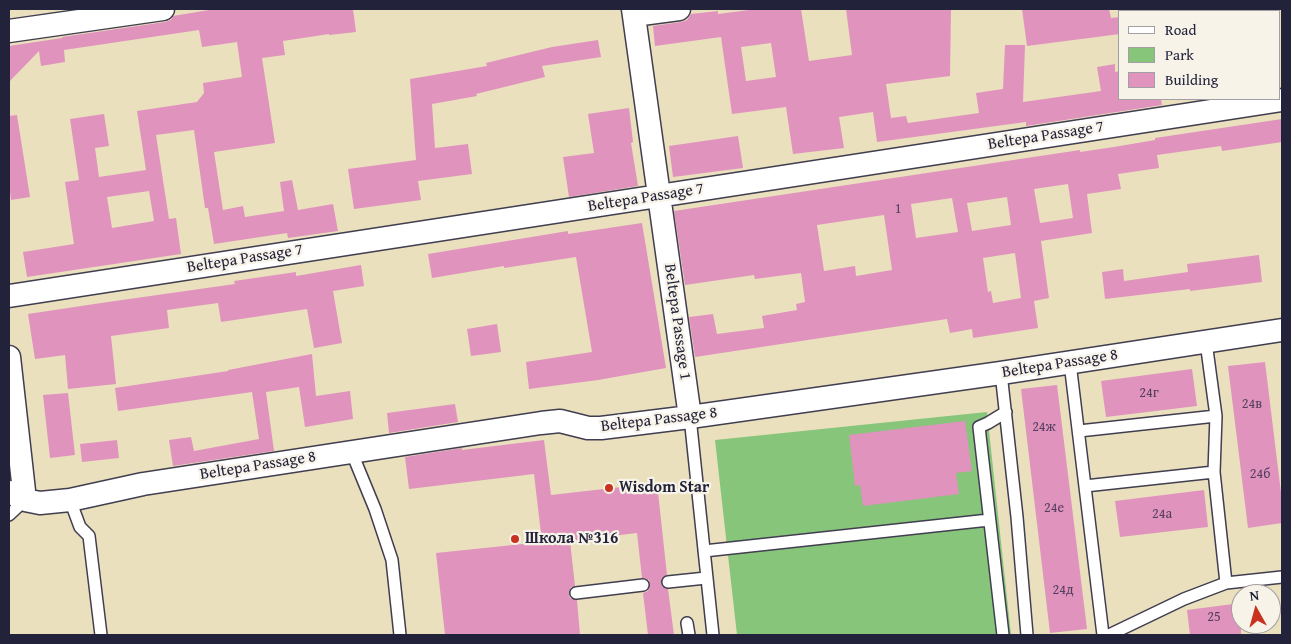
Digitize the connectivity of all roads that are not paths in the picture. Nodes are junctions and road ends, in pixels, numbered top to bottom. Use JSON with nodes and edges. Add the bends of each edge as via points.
{"nodes":[{"id":1,"x":163,"y":9,"type":"edge"},
{"id":2,"x":679,"y":9,"type":"edge"},
{"id":3,"x":633,"y":12,"type":"edge"},
{"id":4,"x":9,"y":31,"type":"edge"},
{"id":5,"x":1282,"y":100,"type":"edge"},
{"id":6,"x":659,"y":196,"type":"junction"},
{"id":7,"x":9,"y":296,"type":"edge"},
{"id":8,"x":1282,"y":330,"type":"edge"},
{"id":9,"x":1206,"y":342,"type":"junction"},
{"id":10,"x":9,"y":357,"type":"edge"},
{"id":11,"x":1070,"y":363,"type":"junction"},
{"id":12,"x":1001,"y":373,"type":"junction"},
{"id":13,"x":11,"y":387,"type":"edge"},
{"id":14,"x":1006,"y":412,"type":"junction"},
{"id":15,"x":1216,"y":416,"type":"junction"},
{"id":16,"x":690,"y":417,"type":"junction"},
{"id":17,"x":1079,"y":431,"type":"junction"},
{"id":18,"x":353,"y":451,"type":"junction"},
{"id":19,"x":1214,"y":472,"type":"junction"},
{"id":20,"x":1085,"y":486,"type":"junction"},
{"id":21,"x":70,"y":500,"type":"junction"},
{"id":22,"x":14,"y":502,"type":"edge"},
{"id":23,"x":990,"y":520,"type":"junction"},
{"id":24,"x":704,"y":551,"type":"junction"},
{"id":25,"x":1282,"y":577,"type":"edge"},
{"id":26,"x":706,"y":578,"type":"junction"},
{"id":27,"x":668,"y":582,"type":"dead end"},
{"id":28,"x":1226,"y":583,"type":"junction"},
{"id":29,"x":643,"y":585,"type":"dead end"},
{"id":30,"x":576,"y":593,"type":"dead end"},
{"id":31,"x":687,"y":623,"type":"dead end"},
{"id":32,"x":1003,"y":634,"type":"edge"},
{"id":33,"x":101,"y":635,"type":"edge"},
{"id":34,"x":400,"y":635,"type":"edge"},
{"id":35,"x":689,"y":635,"type":"edge"},
{"id":36,"x":713,"y":635,"type":"edge"},
{"id":37,"x":1027,"y":635,"type":"edge"},
{"id":38,"x":1103,"y":635,"type":"edge"},
{"id":39,"x":1109,"y":635,"type":"edge"}],
"edges":[{"from":1,"to":4,"type":"street"},
{"from":2,"to":3,"type":"street"},
{"from":3,"to":6,"type":"street","name":"Beltepa Passage 1"},
{"from":5,"to":6,"type":"street","name":"Beltepa Passage 7"},
{"from":6,"to":7,"type":"street","name":"Beltepa Passage 7"},
{"from":6,"to":16,"type":"street","name":"Beltepa Passage 1"},
{"from":8,"to":9,"type":"street","name":"Beltepa Passage 8"},
{"from":9,"to":11,"type":"street","name":"Beltepa Passage 8"},
{"from":9,"to":15,"type":"lane"},
{"from":10,"to":13,"type":"street"},
{"from":11,"to":12,"type":"street","name":"Beltepa Passage 8"},
{"from":11,"to":17,"type":"lane"},
{"from":12,"to":14,"type":"lane"},
{"from":12,"to":16,"type":"street","name":"Beltepa Passage 8"},
{"from":13,"to":22,"type":"street"},
{"from":14,"to":23,"type":"lane","via":[[979,427]]},
{"from":14,"to":37,"type":"lane"},
{"from":15,"to":17,"type":"lane"},
{"from":15,"to":19,"type":"lane"},
{"from":16,"to":18,"type":"street","name":"Beltepa Passage 8","via":[[602,428],[560,422],[541,423]]},
{"from":16,"to":24,"type":"lane","name":"Beltepa Passage 1"},
{"from":17,"to":20,"type":"lane"},
{"from":18,"to":21,"type":"street","name":"Beltepa Passage 8","via":[[143,484]]},
{"from":18,"to":34,"type":"lane","via":[[392,560]]},
{"from":19,"to":20,"type":"lane"},
{"from":19,"to":28,"type":"lane"},
{"from":20,"to":38,"type":"lane"},
{"from":21,"to":22,"type":"street","name":"Beltepa Passage 8"},
{"from":21,"to":33,"type":"lane","via":[[80,527],[89,536]]},
{"from":23,"to":24,"type":"lane"},
{"from":23,"to":32,"type":"lane"},
{"from":24,"to":26,"type":"lane","name":"Beltepa Passage 1"},
{"from":25,"to":28,"type":"lane"},
{"from":26,"to":27,"type":"lane"},
{"from":26,"to":36,"type":"lane","name":"Beltepa Passage 1"},
{"from":28,"to":39,"type":"lane"},
{"from":29,"to":30,"type":"lane"},
{"from":31,"to":35,"type":"lane"}]}
